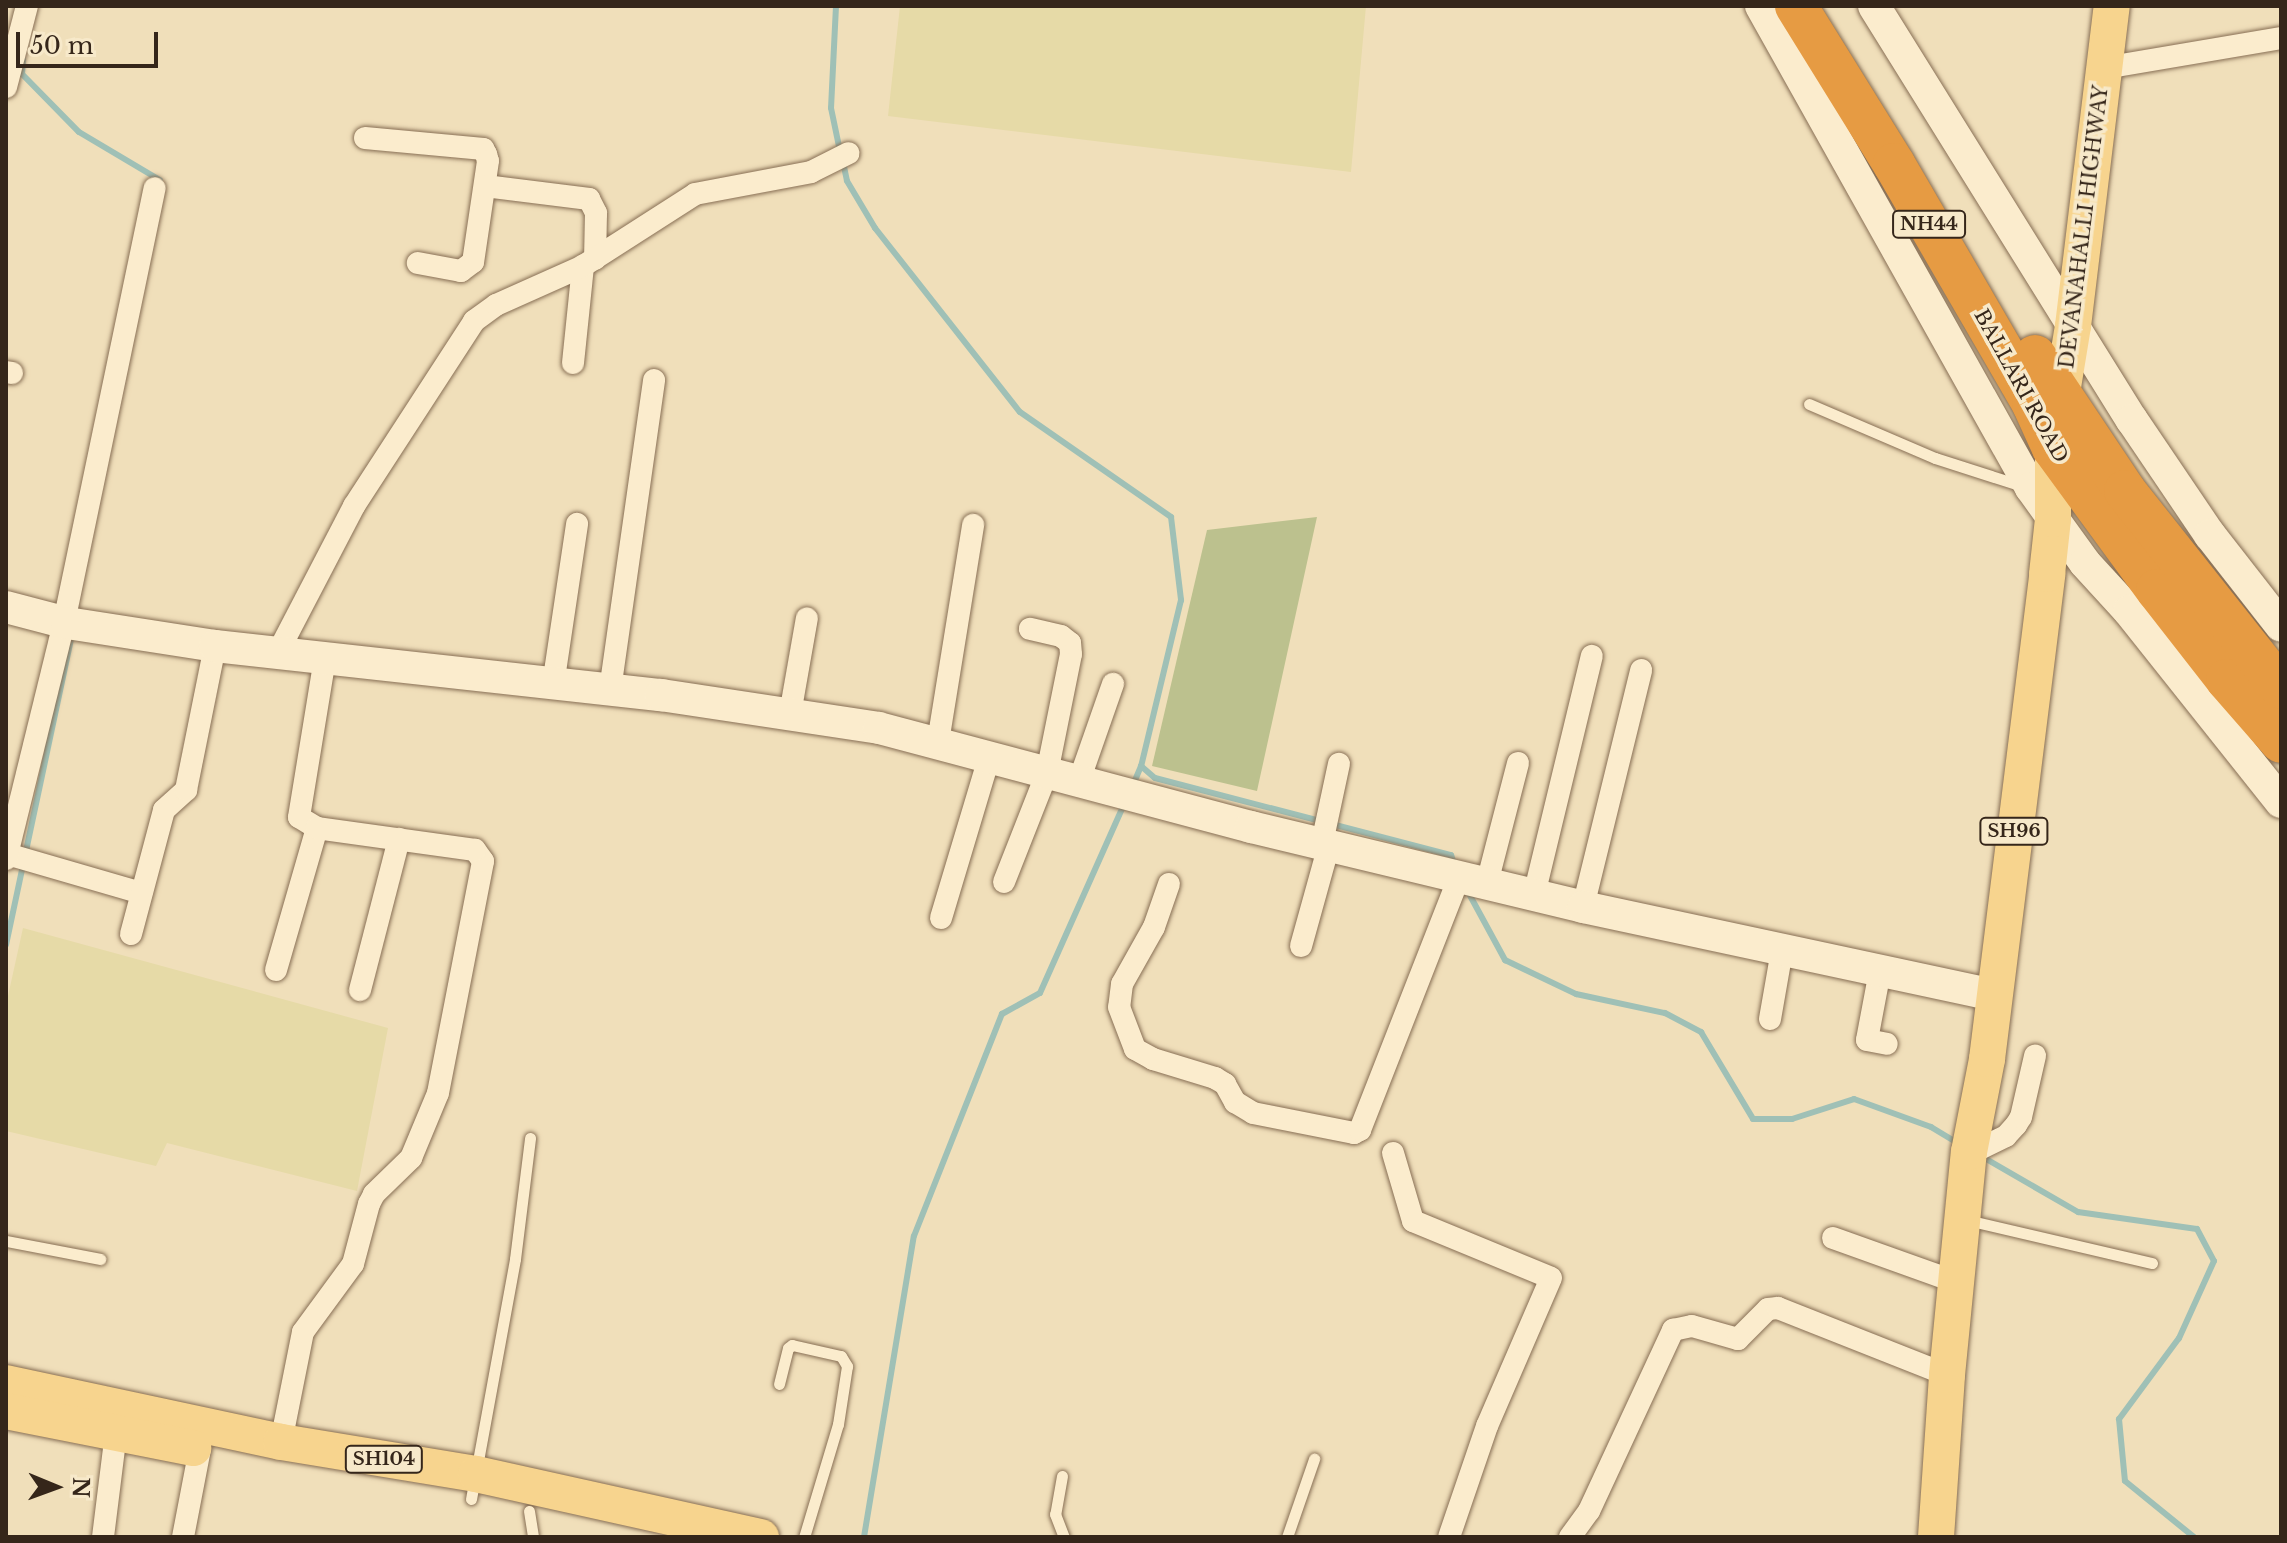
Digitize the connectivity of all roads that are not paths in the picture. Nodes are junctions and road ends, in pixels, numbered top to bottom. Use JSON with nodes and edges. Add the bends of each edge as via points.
{"nodes":[{"id":1,"x":27,"y":6,"type":"edge"},
{"id":2,"x":1761,"y":6,"type":"edge"},
{"id":3,"x":1796,"y":6,"type":"edge"},
{"id":4,"x":1830,"y":6,"type":"edge"},
{"id":5,"x":1874,"y":6,"type":"edge"},
{"id":6,"x":2112,"y":6,"type":"edge"},
{"id":7,"x":2281,"y":38,"type":"edge"},
{"id":8,"x":2104,"y":68,"type":"junction"},
{"id":9,"x":6,"y":87,"type":"edge"},
{"id":10,"x":365,"y":138,"type":"dead end"},
{"id":11,"x":849,"y":153,"type":"dead end"},
{"id":12,"x":1879,"y":174,"type":"junction"},
{"id":13,"x":485,"y":186,"type":"junction"},
{"id":14,"x":155,"y":188,"type":"dead end"},
{"id":15,"x":418,"y":263,"type":"dead end"},
{"id":16,"x":589,"y":263,"type":"junction"},
{"id":17,"x":2073,"y":326,"type":"junction"},
{"id":18,"x":573,"y":363,"type":"dead end"},
{"id":19,"x":654,"y":380,"type":"dead end"},
{"id":20,"x":2061,"y":398,"type":"junction"},
{"id":21,"x":1809,"y":404,"type":"dead end"},
{"id":22,"x":2053,"y":448,"type":"junction"},
{"id":23,"x":2031,"y":488,"type":"junction"},
{"id":24,"x":2053,"y":519,"type":"junction"},
{"id":25,"x":577,"y":524,"type":"dead end"},
{"id":26,"x":973,"y":525,"type":"dead end"},
{"id":27,"x":6,"y":607,"type":"edge"},
{"id":28,"x":807,"y":618,"type":"dead end"},
{"id":29,"x":71,"y":623,"type":"junction"},
{"id":30,"x":2281,"y":626,"type":"edge"},
{"id":31,"x":1030,"y":629,"type":"dead end"},
{"id":32,"x":215,"y":646,"type":"junction"},
{"id":33,"x":277,"y":654,"type":"junction"},
{"id":34,"x":1592,"y":656,"type":"dead end"},
{"id":35,"x":325,"y":659,"type":"junction"},
{"id":36,"x":1641,"y":670,"type":"dead end"},
{"id":37,"x":1113,"y":684,"type":"dead end"},
{"id":38,"x":553,"y":685,"type":"junction"},
{"id":39,"x":2281,"y":688,"type":"edge"},
{"id":40,"x":610,"y":690,"type":"junction"},
{"id":41,"x":2213,"y":691,"type":"junction"},
{"id":42,"x":790,"y":714,"type":"junction"},
{"id":43,"x":938,"y":742,"type":"junction"},
{"id":44,"x":2281,"y":742,"type":"edge"},
{"id":45,"x":990,"y":755,"type":"junction"},
{"id":46,"x":1518,"y":763,"type":"dead end"},
{"id":47,"x":1339,"y":764,"type":"dead end"},
{"id":48,"x":1047,"y":773,"type":"junction"},
{"id":49,"x":1079,"y":781,"type":"junction"},
{"id":50,"x":2281,"y":802,"type":"edge"},
{"id":51,"x":317,"y":828,"type":"junction"},
{"id":52,"x":399,"y":839,"type":"junction"},
{"id":53,"x":1326,"y":844,"type":"junction"},
{"id":54,"x":6,"y":857,"type":"edge"},
{"id":55,"x":1472,"y":879,"type":"junction"},
{"id":56,"x":1004,"y":882,"type":"dead end"},
{"id":57,"x":1169,"y":884,"type":"dead end"},
{"id":58,"x":141,"y":893,"type":"junction"},
{"id":59,"x":1534,"y":895,"type":"junction"},
{"id":60,"x":1583,"y":907,"type":"junction"},
{"id":61,"x":941,"y":918,"type":"dead end"},
{"id":62,"x":131,"y":934,"type":"dead end"},
{"id":63,"x":1301,"y":946,"type":"dead end"},
{"id":64,"x":1782,"y":950,"type":"junction"},
{"id":65,"x":276,"y":970,"type":"dead end"},
{"id":66,"x":1880,"y":971,"type":"junction"},
{"id":67,"x":360,"y":990,"type":"dead end"},
{"id":68,"x":1993,"y":995,"type":"junction"},
{"id":69,"x":1770,"y":1019,"type":"dead end"},
{"id":70,"x":1887,"y":1044,"type":"dead end"},
{"id":71,"x":2035,"y":1056,"type":"dead end"},
{"id":72,"x":530,"y":1138,"type":"dead end"},
{"id":73,"x":1970,"y":1149,"type":"junction"},
{"id":74,"x":1393,"y":1153,"type":"dead end"},
{"id":75,"x":1963,"y":1219,"type":"junction"},
{"id":76,"x":1833,"y":1238,"type":"dead end"},
{"id":77,"x":6,"y":1241,"type":"edge"},
{"id":78,"x":100,"y":1259,"type":"dead end"},
{"id":79,"x":2152,"y":1263,"type":"dead end"},
{"id":80,"x":1956,"y":1282,"type":"junction"},
{"id":81,"x":1947,"y":1375,"type":"junction"},
{"id":82,"x":6,"y":1383,"type":"edge"},
{"id":83,"x":779,"y":1384,"type":"dead end"},
{"id":84,"x":6,"y":1411,"type":"edge"},
{"id":85,"x":116,"y":1433,"type":"junction"},
{"id":86,"x":281,"y":1442,"type":"junction"},
{"id":87,"x":200,"y":1449,"type":"junction"},
{"id":88,"x":1314,"y":1459,"type":"dead end"},
{"id":89,"x":1062,"y":1476,"type":"dead end"},
{"id":90,"x":474,"y":1487,"type":"junction"},
{"id":91,"x":531,"y":1524,"type":"edge"},
{"id":92,"x":103,"y":1537,"type":"edge"},
{"id":93,"x":183,"y":1537,"type":"edge"},
{"id":94,"x":646,"y":1537,"type":"edge"},
{"id":95,"x":761,"y":1537,"type":"edge"},
{"id":96,"x":804,"y":1537,"type":"edge"},
{"id":97,"x":1064,"y":1537,"type":"edge"},
{"id":98,"x":1287,"y":1537,"type":"edge"},
{"id":99,"x":1449,"y":1537,"type":"edge"},
{"id":100,"x":1570,"y":1537,"type":"edge"},
{"id":101,"x":1936,"y":1537,"type":"edge"}],
"edges":[{"from":1,"to":9,"type":"street"},
{"from":2,"to":12,"type":"street"},
{"from":3,"to":12,"type":"highway","name":"BALLARI ROAD","number":"NH44"},
{"from":4,"to":20,"type":"highway","name":"BALLARI ROAD","number":"NH44"},
{"from":5,"to":17,"type":"street"},
{"from":6,"to":8,"type":"main road","name":"DEVANAHALLI HIGHWAY"},
{"from":7,"to":8,"type":"street"},
{"from":8,"to":17,"type":"main road","name":"DEVANAHALLI HIGHWAY"},
{"from":10,"to":13,"type":"street","via":[[483,149],[488,161]]},
{"from":11,"to":16,"type":"street","via":[[811,172],[695,194]]},
{"from":12,"to":22,"type":"highway","name":"BALLARI ROAD","number":"NH44","via":[[2033,404]]},
{"from":12,"to":23,"type":"street"},
{"from":13,"to":15,"type":"street","via":[[468,268]]},
{"from":13,"to":16,"type":"street","via":[[589,199],[596,213]]},
{"from":14,"to":29,"type":"street"},
{"from":16,"to":18,"type":"street"},
{"from":16,"to":33,"type":"street","via":[[496,305],[474,321],[354,506]]},
{"from":17,"to":20,"type":"main road","name":"DEVANAHALLI HIGHWAY"},
{"from":17,"to":30,"type":"street","via":[[2210,535]]},
{"from":19,"to":40,"type":"street"},
{"from":20,"to":22,"type":"main road","name":"DEVANAHALLI HIGHWAY"},
{"from":20,"to":39,"type":"highway","name":"BALLARI ROAD","number":"NH44","via":[[2182,568]]},
{"from":21,"to":23,"type":"lane","via":[[1935,458]]},
{"from":22,"to":24,"type":"main road","number":"SH96"},
{"from":22,"to":41,"type":"highway","name":"BALLARI ROAD","number":"NH44"},
{"from":23,"to":24,"type":"street"},
{"from":24,"to":41,"type":"street"},
{"from":24,"to":68,"type":"main road","number":"SH96"},
{"from":25,"to":38,"type":"street"},
{"from":26,"to":43,"type":"street"},
{"from":27,"to":29,"type":"street"},
{"from":28,"to":42,"type":"street"},
{"from":29,"to":32,"type":"street"},
{"from":29,"to":54,"type":"street"},
{"from":31,"to":48,"type":"street","via":[[1070,643]]},
{"from":32,"to":33,"type":"street"},
{"from":32,"to":58,"type":"street","via":[[186,790],[164,810]]},
{"from":33,"to":35,"type":"street"},
{"from":34,"to":59,"type":"street"},
{"from":35,"to":38,"type":"street"},
{"from":35,"to":51,"type":"street","via":[[299,817]]},
{"from":36,"to":60,"type":"street"},
{"from":37,"to":49,"type":"street"},
{"from":38,"to":40,"type":"street"},
{"from":40,"to":42,"type":"street"},
{"from":41,"to":44,"type":"highway","name":"BALLARI ROAD","number":"NH44"},
{"from":41,"to":50,"type":"street"},
{"from":42,"to":43,"type":"street"},
{"from":43,"to":45,"type":"street"},
{"from":45,"to":48,"type":"street"},
{"from":45,"to":61,"type":"street"},
{"from":46,"to":55,"type":"street"},
{"from":47,"to":53,"type":"street"},
{"from":48,"to":49,"type":"street"},
{"from":48,"to":56,"type":"street"},
{"from":49,"to":53,"type":"street"},
{"from":51,"to":52,"type":"street"},
{"from":51,"to":65,"type":"street"},
{"from":52,"to":67,"type":"street"},
{"from":52,"to":86,"type":"street","via":[[475,850],[483,861],[480,883],[438,1093],[411,1158],[369,1204],[353,1264],[303,1332]]},
{"from":53,"to":55,"type":"street"},
{"from":53,"to":63,"type":"street"},
{"from":54,"to":58,"type":"street"},
{"from":55,"to":57,"type":"street","via":[[1360,1130],[1354,1133],[1253,1113],[1235,1102],[1215,1078],[1135,1049],[1119,1007],[1122,984],[1154,927]]},
{"from":55,"to":59,"type":"street"},
{"from":58,"to":62,"type":"street"},
{"from":59,"to":60,"type":"street"},
{"from":60,"to":64,"type":"street"},
{"from":64,"to":66,"type":"street"},
{"from":64,"to":69,"type":"street"},
{"from":66,"to":68,"type":"street"},
{"from":66,"to":70,"type":"street","via":[[1867,1040]]},
{"from":68,"to":73,"type":"main road","number":"SH96"},
{"from":71,"to":73,"type":"street","via":[[2016,1125],[2006,1136]]},
{"from":72,"to":90,"type":"lane","via":[[515,1259]]},
{"from":73,"to":75,"type":"main road","number":"SH96"},
{"from":74,"to":99,"type":"street","via":[[1413,1221],[1551,1278],[1487,1426]]},
{"from":75,"to":79,"type":"lane"},
{"from":75,"to":80,"type":"main road","number":"SH96"},
{"from":76,"to":80,"type":"street"},
{"from":77,"to":78,"type":"lane"},
{"from":80,"to":81,"type":"main road","number":"SH96"},
{"from":81,"to":100,"type":"street","via":[[1778,1308],[1768,1309],[1738,1339],[1692,1326],[1673,1330],[1589,1511]]},
{"from":81,"to":101,"type":"main road","number":"SH96"},
{"from":82,"to":86,"type":"main road","number":"SH104"},
{"from":83,"to":96,"type":"lane","via":[[792,1345],[841,1356],[847,1366],[838,1424]]},
{"from":84,"to":85,"type":"main road","number":"SH104"},
{"from":85,"to":87,"type":"main road","number":"SH104"},
{"from":85,"to":92,"type":"street"},
{"from":86,"to":90,"type":"main road","number":"SH104"},
{"from":87,"to":90,"type":"main road","number":"SH104"},
{"from":87,"to":93,"type":"street"},
{"from":88,"to":98,"type":"lane"},
{"from":89,"to":97,"type":"lane","via":[[1055,1514]]},
{"from":90,"to":91,"type":"main road","number":"SH104"},
{"from":90,"to":95,"type":"main road","number":"SH104"},
{"from":91,"to":94,"type":"main road","number":"SH104"}]}
